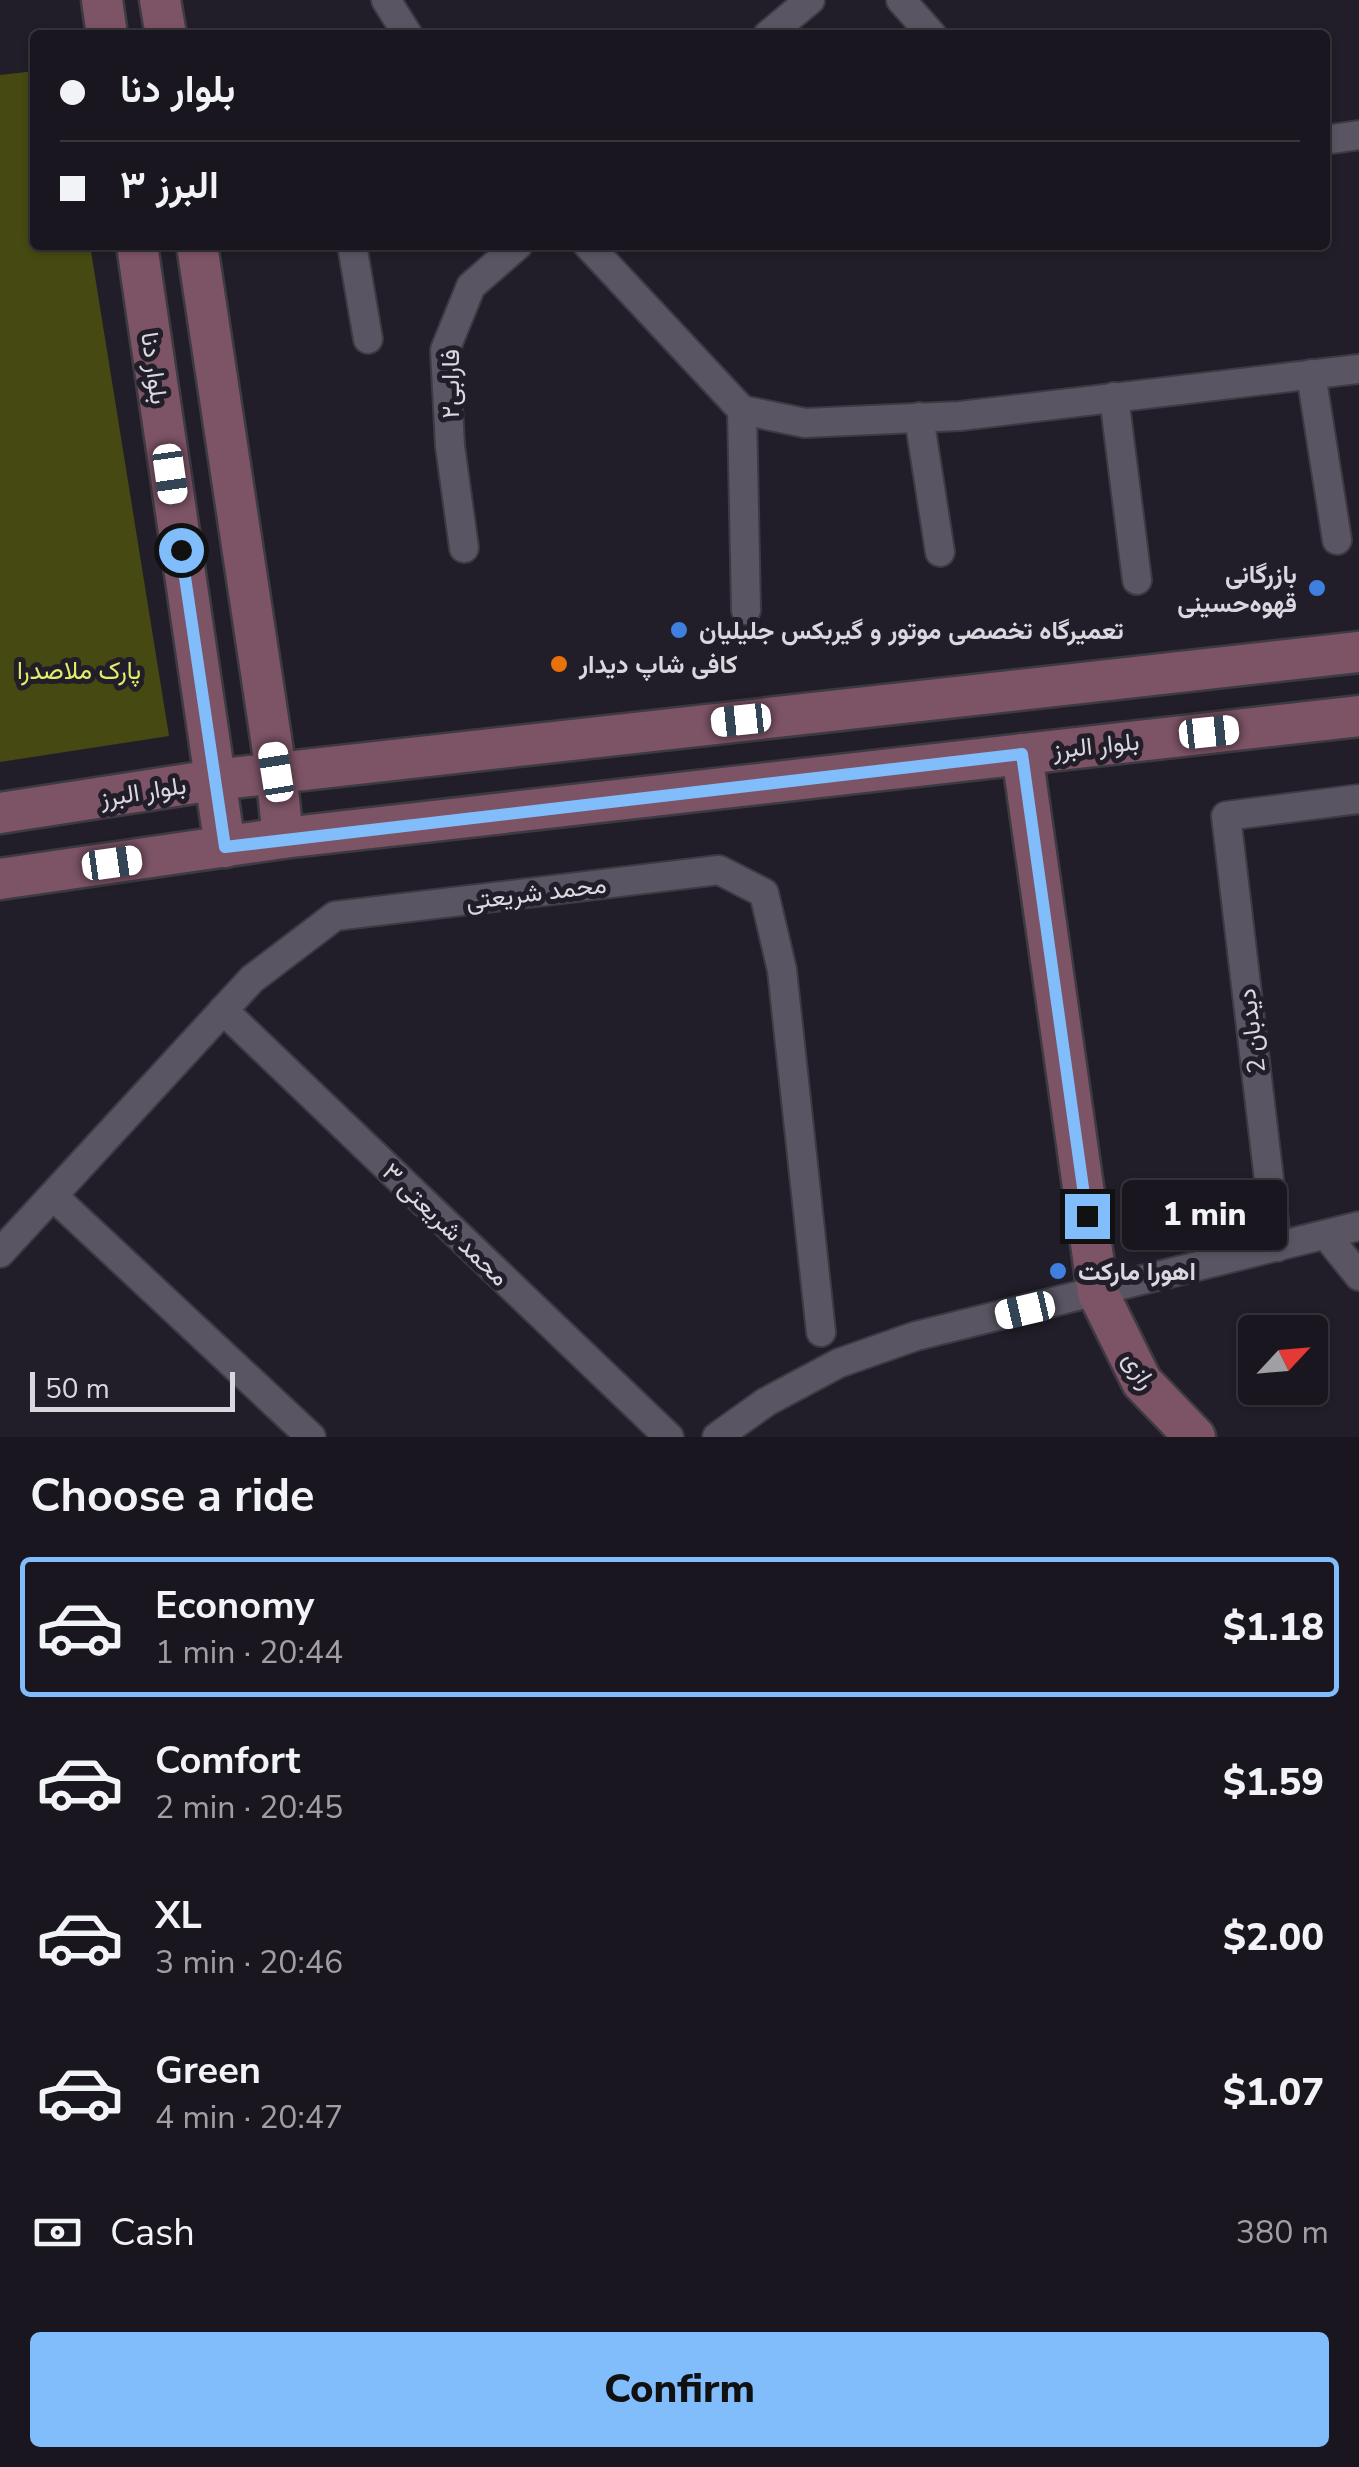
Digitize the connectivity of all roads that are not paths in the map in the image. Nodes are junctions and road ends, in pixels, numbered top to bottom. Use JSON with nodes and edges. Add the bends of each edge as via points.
{"nodes":[{"id":1,"x":102,"y":0,"type":"edge"},
{"id":2,"x":160,"y":0,"type":"edge"},
{"id":3,"x":386,"y":0,"type":"edge"},
{"id":4,"x":810,"y":0,"type":"edge"},
{"id":5,"x":901,"y":0,"type":"edge"},
{"id":6,"x":106,"y":30,"type":"edge"},
{"id":7,"x":165,"y":30,"type":"edge"},
{"id":8,"x":405,"y":30,"type":"edge"},
{"id":9,"x":774,"y":30,"type":"edge"},
{"id":10,"x":928,"y":30,"type":"edge"},
{"id":11,"x":1359,"y":135,"type":"edge"},
{"id":12,"x":1330,"y":139,"type":"edge"},
{"id":13,"x":139,"y":250,"type":"edge"},
{"id":14,"x":198,"y":250,"type":"edge"},
{"id":15,"x":353,"y":250,"type":"edge"},
{"id":16,"x":512,"y":250,"type":"edge"},
{"id":17,"x":593,"y":250,"type":"edge"},
{"id":18,"x":368,"y":339,"type":"dead end"},
{"id":19,"x":1359,"y":368,"type":"edge"},
{"id":20,"x":1311,"y":374,"type":"junction"},
{"id":21,"x":1114,"y":398,"type":"junction"},
{"id":22,"x":742,"y":410,"type":"junction"},
{"id":23,"x":919,"y":418,"type":"junction"},
{"id":24,"x":1336,"y":540,"type":"dead end"},
{"id":25,"x":464,"y":548,"type":"dead end"},
{"id":26,"x":940,"y":552,"type":"dead end"},
{"id":27,"x":1137,"y":580,"type":"dead end"},
{"id":28,"x":746,"y":610,"type":"dead end"},
{"id":29,"x":1359,"y":652,"type":"edge"},
{"id":30,"x":1359,"y":716,"type":"edge"},
{"id":31,"x":1022,"y":754,"type":"junction"},
{"id":32,"x":354,"y":764,"type":"junction"},
{"id":33,"x":276,"y":772,"type":"junction"},
{"id":34,"x":214,"y":780,"type":"junction"},
{"id":35,"x":1359,"y":798,"type":"edge"},
{"id":36,"x":0,"y":813,"type":"edge"},
{"id":37,"x":359,"y":830,"type":"junction"},
{"id":38,"x":283,"y":838,"type":"junction"},
{"id":39,"x":225,"y":847,"type":"junction"},
{"id":40,"x":0,"y":878,"type":"edge"},
{"id":41,"x":223,"y":1010,"type":"junction"},
{"id":42,"x":53,"y":1196,"type":"junction"},
{"id":43,"x":1359,"y":1226,"type":"edge"},
{"id":44,"x":1326,"y":1234,"type":"junction"},
{"id":45,"x":1277,"y":1247,"type":"junction"},
{"id":46,"x":0,"y":1253,"type":"edge"},
{"id":47,"x":1359,"y":1276,"type":"edge"},
{"id":48,"x":1098,"y":1293,"type":"junction"},
{"id":49,"x":822,"y":1332,"type":"dead end"},
{"id":50,"x":311,"y":1437,"type":"edge"},
{"id":51,"x":670,"y":1437,"type":"edge"},
{"id":52,"x":718,"y":1437,"type":"edge"},
{"id":53,"x":1195,"y":1437,"type":"edge"}],
"edges":[{"from":1,"to":6,"type":"main road"},
{"from":2,"to":7,"type":"main road"},
{"from":3,"to":8,"type":"street"},
{"from":4,"to":9,"type":"street"},
{"from":5,"to":10,"type":"street"},
{"from":11,"to":12,"type":"street"},
{"from":13,"to":34,"type":"main road","name":"بلوار دنا"},
{"from":14,"to":33,"type":"main road"},
{"from":15,"to":18,"type":"street"},
{"from":16,"to":25,"type":"street","name":"فارابی۲","via":[[471,286],[445,350]]},
{"from":17,"to":22,"type":"street"},
{"from":19,"to":20,"type":"street"},
{"from":20,"to":21,"type":"street"},
{"from":20,"to":24,"type":"street"},
{"from":21,"to":23,"type":"street"},
{"from":21,"to":27,"type":"street"},
{"from":22,"to":23,"type":"street","via":[[805,423]]},
{"from":22,"to":28,"type":"street"},
{"from":23,"to":26,"type":"street"},
{"from":29,"to":32,"type":"main road","name":"بلوار البرز"},
{"from":30,"to":31,"type":"main road","name":"بلوار البرز"},
{"from":31,"to":37,"type":"main road","name":"بلوار البرز"},
{"from":31,"to":48,"type":"main road","name":"رازی"},
{"from":32,"to":33,"type":"main road","name":"بلوار البرز"},
{"from":32,"to":37,"type":"main road","via":[[340,788]]},
{"from":33,"to":34,"type":"main road","name":"بلوار البرز"},
{"from":33,"to":38,"type":"main road"},
{"from":34,"to":36,"type":"main road","name":"بلوار البرز"},
{"from":34,"to":39,"type":"main road","name":"بلوار دنا"},
{"from":35,"to":45,"type":"street","name":"دیدبان 2","via":[[1226,816]]},
{"from":37,"to":38,"type":"main road","name":"بلوار البرز"},
{"from":38,"to":39,"type":"main road","name":"بلوار البرز"},
{"from":39,"to":40,"type":"main road","name":"بلوار البرز"},
{"from":41,"to":42,"type":"street","name":"محمد شریعتی"},
{"from":41,"to":49,"type":"street","name":"محمد شریعتی","via":[[252,978],[335,916],[720,870],[764,893],[782,970]]},
{"from":41,"to":51,"type":"street","name":"محمد شریعتی ۳"},
{"from":42,"to":46,"type":"street","name":"محمد شریعتی"},
{"from":42,"to":50,"type":"street"},
{"from":43,"to":44,"type":"street"},
{"from":44,"to":45,"type":"street"},
{"from":44,"to":47,"type":"street"},
{"from":45,"to":48,"type":"street"},
{"from":48,"to":52,"type":"street","via":[[916,1336],[838,1363]]},
{"from":48,"to":53,"type":"main road","name":"رازی","via":[[1142,1382]]}]}
